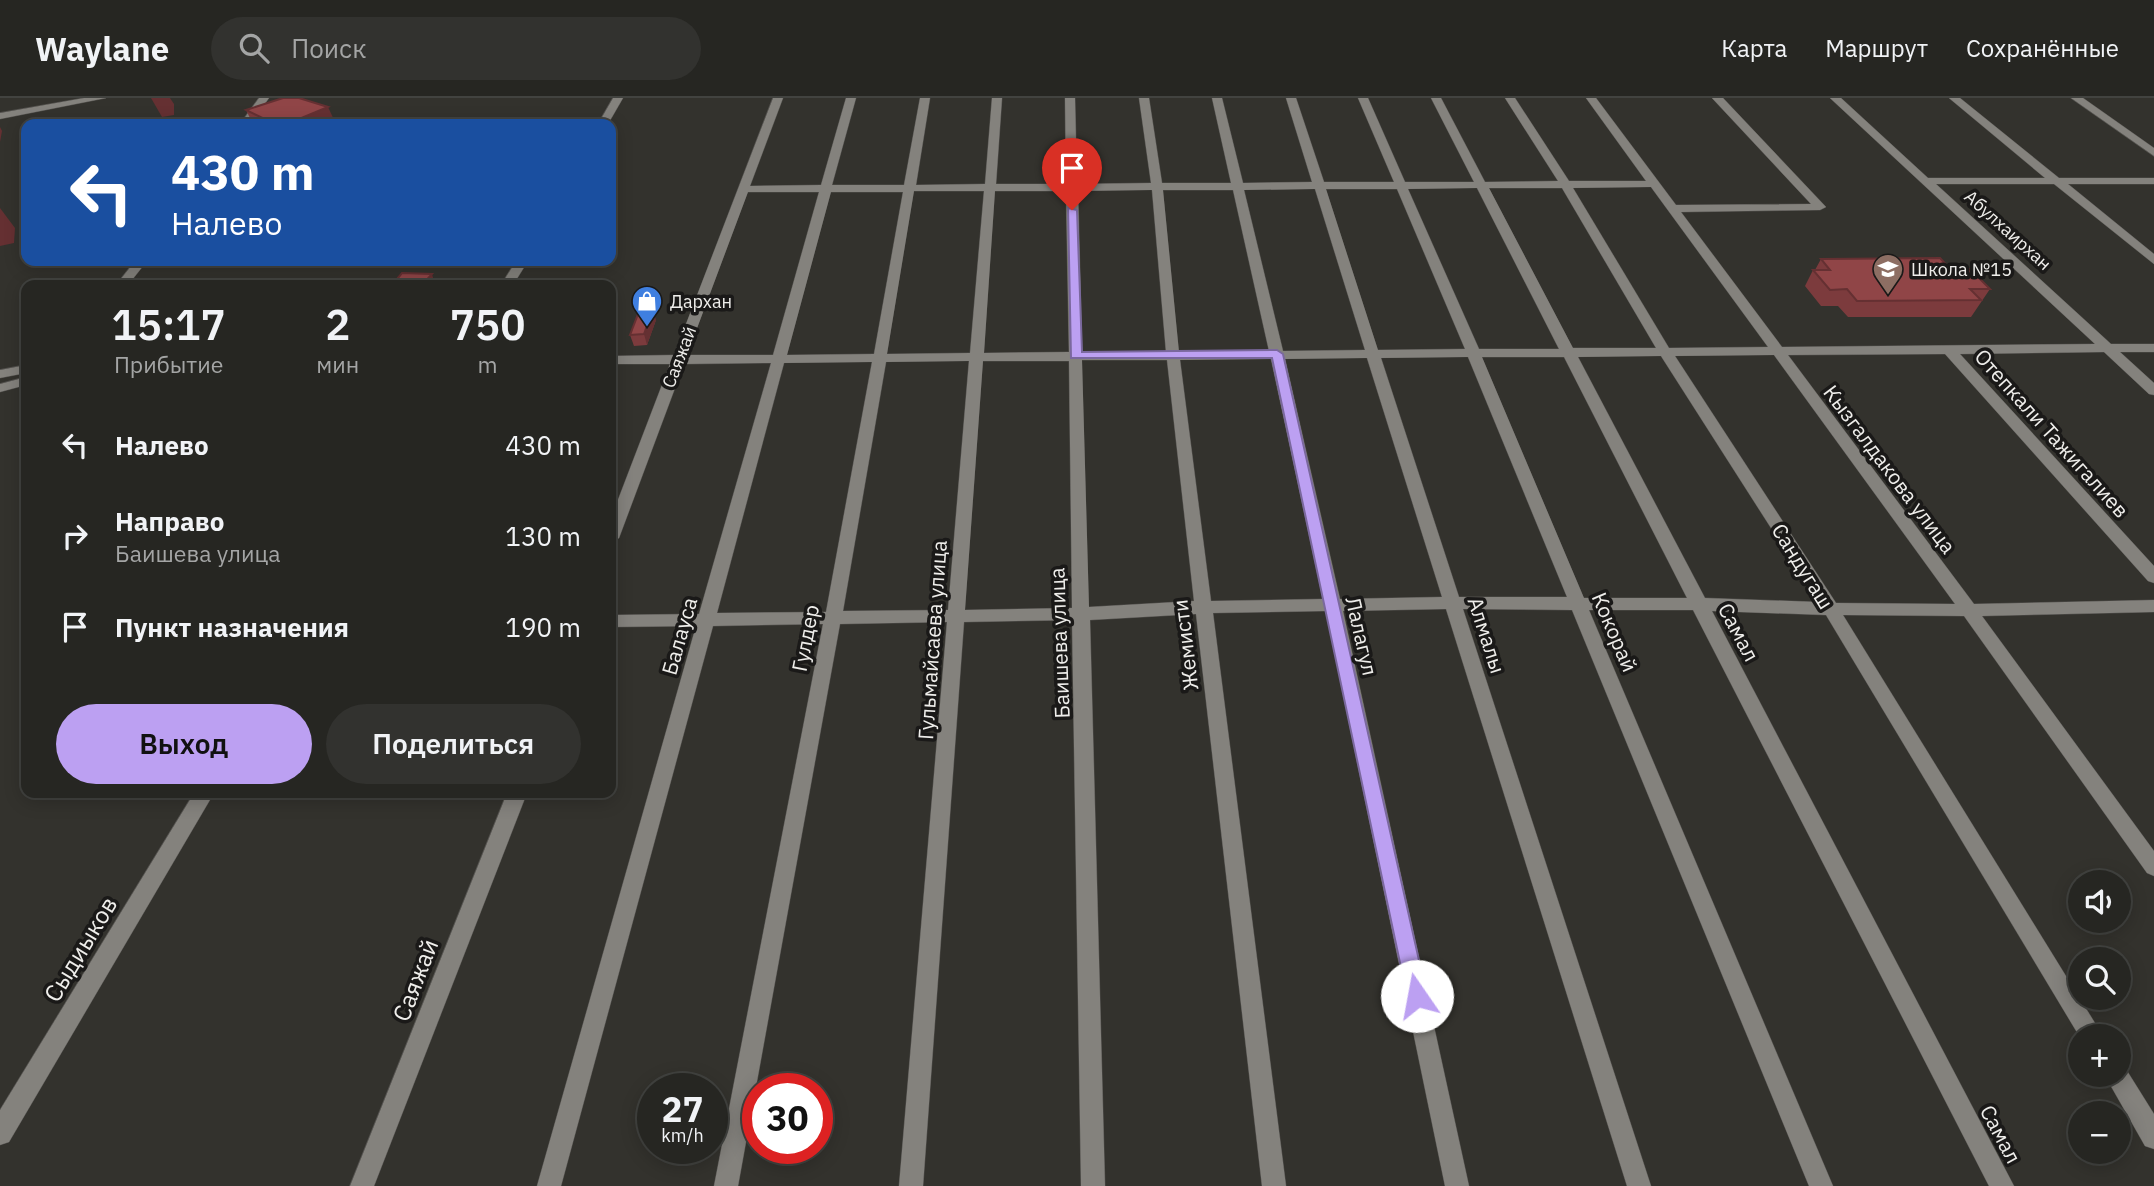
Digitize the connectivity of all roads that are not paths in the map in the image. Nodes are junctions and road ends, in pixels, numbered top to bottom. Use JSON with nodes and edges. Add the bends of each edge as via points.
{"nodes":[{"id":1,"x":52,"y":98,"type":"edge"},
{"id":2,"x":101,"y":98,"type":"edge"},
{"id":3,"x":264,"y":98,"type":"edge"},
{"id":4,"x":618,"y":98,"type":"edge"},
{"id":5,"x":778,"y":98,"type":"edge"},
{"id":6,"x":851,"y":98,"type":"edge"},
{"id":7,"x":925,"y":98,"type":"edge"},
{"id":8,"x":997,"y":98,"type":"edge"},
{"id":9,"x":1070,"y":98,"type":"edge"},
{"id":10,"x":1144,"y":98,"type":"edge"},
{"id":11,"x":1217,"y":98,"type":"edge"},
{"id":12,"x":1291,"y":98,"type":"edge"},
{"id":13,"x":1363,"y":98,"type":"edge"},
{"id":14,"x":1436,"y":98,"type":"edge"},
{"id":15,"x":1510,"y":98,"type":"edge"},
{"id":16,"x":1591,"y":98,"type":"edge"},
{"id":17,"x":1717,"y":98,"type":"edge"},
{"id":18,"x":1835,"y":98,"type":"edge"},
{"id":19,"x":1954,"y":98,"type":"edge"},
{"id":20,"x":2076,"y":98,"type":"edge"},
{"id":21,"x":0,"y":107,"type":"edge"},
{"id":22,"x":0,"y":116,"type":"edge"},
{"id":23,"x":249,"y":119,"type":"edge"},
{"id":24,"x":606,"y":119,"type":"edge"},
{"id":25,"x":2154,"y":153,"type":"edge"},
{"id":26,"x":2052,"y":180,"type":"junction"},
{"id":27,"x":1926,"y":181,"type":"junction"},
{"id":28,"x":2154,"y":181,"type":"edge"},
{"id":29,"x":1399,"y":183,"type":"junction"},
{"id":30,"x":1480,"y":183,"type":"junction"},
{"id":31,"x":1237,"y":184,"type":"junction"},
{"id":32,"x":1319,"y":184,"type":"junction"},
{"id":33,"x":1652,"y":184,"type":"junction"},
{"id":34,"x":1157,"y":185,"type":"junction"},
{"id":35,"x":1566,"y":185,"type":"junction"},
{"id":36,"x":989,"y":186,"type":"junction"},
{"id":37,"x":1071,"y":186,"type":"junction"},
{"id":38,"x":826,"y":188,"type":"junction"},
{"id":39,"x":907,"y":188,"type":"junction"},
{"id":40,"x":743,"y":189,"type":"junction"},
{"id":41,"x":1671,"y":209,"type":"junction"},
{"id":42,"x":2154,"y":260,"type":"edge"},
{"id":43,"x":137,"y":266,"type":"edge"},
{"id":44,"x":126,"y":280,"type":"edge"},
{"id":45,"x":2108,"y":348,"type":"junction"},
{"id":46,"x":2154,"y":348,"type":"edge"},
{"id":47,"x":1775,"y":349,"type":"junction"},
{"id":48,"x":1948,"y":349,"type":"junction"},
{"id":49,"x":1664,"y":350,"type":"junction"},
{"id":50,"x":1569,"y":351,"type":"junction"},
{"id":51,"x":1473,"y":352,"type":"junction"},
{"id":52,"x":1373,"y":353,"type":"junction"},
{"id":53,"x":1277,"y":354,"type":"junction"},
{"id":54,"x":1173,"y":355,"type":"junction"},
{"id":55,"x":1076,"y":356,"type":"junction"},
{"id":56,"x":976,"y":357,"type":"junction"},
{"id":57,"x":878,"y":358,"type":"junction"},
{"id":58,"x":780,"y":359,"type":"junction"},
{"id":59,"x":616,"y":360,"type":"edge"},
{"id":60,"x":678,"y":360,"type":"junction"},
{"id":61,"x":21,"y":370,"type":"edge"},
{"id":62,"x":0,"y":374,"type":"edge"},
{"id":63,"x":21,"y":382,"type":"edge"},
{"id":64,"x":0,"y":388,"type":"edge"},
{"id":65,"x":2154,"y":391,"type":"edge"},
{"id":66,"x":616,"y":525,"type":"edge"},
{"id":67,"x":2154,"y":577,"type":"edge"},
{"id":68,"x":1453,"y":603,"type":"junction"},
{"id":69,"x":1579,"y":604,"type":"junction"},
{"id":70,"x":1699,"y":604,"type":"junction"},
{"id":71,"x":1332,"y":606,"type":"junction"},
{"id":72,"x":2154,"y":606,"type":"edge"},
{"id":73,"x":1203,"y":607,"type":"junction"},
{"id":74,"x":1830,"y":609,"type":"junction"},
{"id":75,"x":1969,"y":610,"type":"junction"},
{"id":76,"x":1082,"y":614,"type":"junction"},
{"id":77,"x":957,"y":615,"type":"junction"},
{"id":78,"x":832,"y":616,"type":"junction"},
{"id":79,"x":707,"y":620,"type":"junction"},
{"id":80,"x":616,"y":621,"type":"edge"},
{"id":81,"x":201,"y":798,"type":"edge"},
{"id":82,"x":515,"y":798,"type":"edge"},
{"id":83,"x":2154,"y":867,"type":"edge"},
{"id":84,"x":2085,"y":1024,"type":"edge"},
{"id":85,"x":2124,"y":1087,"type":"edge"},
{"id":86,"x":0,"y":1133,"type":"edge"},
{"id":87,"x":2154,"y":1137,"type":"edge"},
{"id":88,"x":362,"y":1186,"type":"edge"},
{"id":89,"x":549,"y":1186,"type":"edge"},
{"id":90,"x":726,"y":1186,"type":"edge"},
{"id":91,"x":911,"y":1186,"type":"edge"},
{"id":92,"x":1093,"y":1186,"type":"edge"},
{"id":93,"x":1274,"y":1186,"type":"edge"},
{"id":94,"x":1457,"y":1186,"type":"edge"},
{"id":95,"x":1639,"y":1186,"type":"edge"},
{"id":96,"x":1821,"y":1186,"type":"edge"},
{"id":97,"x":2002,"y":1186,"type":"edge"}],
"edges":[{"from":1,"to":21,"type":"street"},
{"from":2,"to":22,"type":"street"},
{"from":3,"to":23,"type":"street"},
{"from":4,"to":24,"type":"street"},
{"from":5,"to":40,"type":"street","name":"Саяжай"},
{"from":6,"to":38,"type":"street","name":"Балауса"},
{"from":7,"to":39,"type":"street","name":"Гулдер"},
{"from":8,"to":36,"type":"street","name":"Гульмайсаева улица"},
{"from":9,"to":37,"type":"street","name":"Баишева улица"},
{"from":10,"to":34,"type":"street","name":"Жемисти"},
{"from":11,"to":31,"type":"street","name":"Лалагул"},
{"from":12,"to":32,"type":"street","name":"Алмалы"},
{"from":13,"to":29,"type":"street","name":"Кокорай"},
{"from":14,"to":30,"type":"street","name":"Самал"},
{"from":15,"to":35,"type":"street","name":"Сандугаш"},
{"from":16,"to":33,"type":"street","name":"Кызгалдакова улица"},
{"from":17,"to":41,"type":"street","via":[[1820,208]]},
{"from":18,"to":27,"type":"street","name":"Абулхаирхан"},
{"from":19,"to":26,"type":"street"},
{"from":20,"to":25,"type":"street"},
{"from":26,"to":27,"type":"street"},
{"from":26,"to":28,"type":"street"},
{"from":26,"to":42,"type":"street"},
{"from":27,"to":45,"type":"street","name":"Абулхаирхан"},
{"from":29,"to":30,"type":"street"},
{"from":29,"to":32,"type":"street"},
{"from":29,"to":51,"type":"street","name":"Кокорай"},
{"from":30,"to":35,"type":"street"},
{"from":30,"to":50,"type":"street","name":"Самал"},
{"from":31,"to":32,"type":"street"},
{"from":31,"to":34,"type":"street"},
{"from":31,"to":53,"type":"street","name":"Лалагул"},
{"from":32,"to":52,"type":"street","name":"Алмалы"},
{"from":33,"to":35,"type":"street"},
{"from":33,"to":41,"type":"street","name":"Кызгалдакова улица"},
{"from":34,"to":37,"type":"street"},
{"from":34,"to":54,"type":"street","name":"Жемисти"},
{"from":35,"to":49,"type":"street","name":"Сандугаш"},
{"from":36,"to":37,"type":"street"},
{"from":36,"to":39,"type":"street"},
{"from":36,"to":56,"type":"street","name":"Гульмайсаева улица"},
{"from":37,"to":55,"type":"street","name":"Баишева улица"},
{"from":38,"to":39,"type":"street"},
{"from":38,"to":40,"type":"street"},
{"from":38,"to":58,"type":"street","name":"Балауса"},
{"from":39,"to":57,"type":"street","name":"Гулдер"},
{"from":40,"to":60,"type":"street","name":"Саяжай"},
{"from":41,"to":47,"type":"street","name":"Кызгалдакова улица"},
{"from":43,"to":44,"type":"street"},
{"from":45,"to":46,"type":"street"},
{"from":45,"to":48,"type":"street"},
{"from":45,"to":65,"type":"street","name":"Абулхаирхан"},
{"from":47,"to":48,"type":"street"},
{"from":47,"to":49,"type":"street"},
{"from":47,"to":75,"type":"street","name":"Кызгалдакова улица"},
{"from":48,"to":67,"type":"street","name":"Отепкали Тажигалиев"},
{"from":49,"to":50,"type":"street"},
{"from":49,"to":74,"type":"street","name":"Сандугаш"},
{"from":50,"to":51,"type":"street"},
{"from":50,"to":70,"type":"street","name":"Самал"},
{"from":51,"to":52,"type":"street"},
{"from":51,"to":69,"type":"street","name":"Кокорай"},
{"from":52,"to":53,"type":"street"},
{"from":52,"to":68,"type":"street","name":"Алмалы"},
{"from":53,"to":54,"type":"street"},
{"from":53,"to":71,"type":"street","name":"Лалагул"},
{"from":54,"to":55,"type":"street"},
{"from":54,"to":73,"type":"street","name":"Жемисти"},
{"from":55,"to":56,"type":"street"},
{"from":55,"to":76,"type":"street","name":"Баишева улица"},
{"from":56,"to":57,"type":"street"},
{"from":56,"to":77,"type":"street","name":"Гульмайсаева улица"},
{"from":57,"to":58,"type":"street"},
{"from":57,"to":78,"type":"street","name":"Гулдер"},
{"from":58,"to":60,"type":"street"},
{"from":58,"to":79,"type":"street","name":"Балауса"},
{"from":59,"to":60,"type":"street"},
{"from":60,"to":66,"type":"street","name":"Саяжай"},
{"from":61,"to":62,"type":"street"},
{"from":63,"to":64,"type":"street"},
{"from":68,"to":69,"type":"street"},
{"from":68,"to":71,"type":"street"},
{"from":68,"to":95,"type":"street","name":"Алмалы"},
{"from":69,"to":70,"type":"street"},
{"from":69,"to":96,"type":"street","name":"Кокорай"},
{"from":70,"to":74,"type":"street"},
{"from":70,"to":97,"type":"street","name":"Самал"},
{"from":71,"to":73,"type":"street"},
{"from":71,"to":94,"type":"street","name":"Лалагул"},
{"from":72,"to":75,"type":"street"},
{"from":73,"to":76,"type":"street"},
{"from":73,"to":93,"type":"street","name":"Жемисти"},
{"from":74,"to":75,"type":"street"},
{"from":74,"to":84,"type":"street","name":"Сандугаш"},
{"from":75,"to":83,"type":"street","name":"Кызгалдакова улица"},
{"from":76,"to":77,"type":"street"},
{"from":76,"to":92,"type":"street","name":"Баишева улица"},
{"from":77,"to":78,"type":"street"},
{"from":77,"to":91,"type":"street","name":"Гульмайсаева улица"},
{"from":78,"to":79,"type":"street"},
{"from":78,"to":90,"type":"street","name":"Гулдер"},
{"from":79,"to":80,"type":"street"},
{"from":79,"to":89,"type":"street","name":"Балауса"},
{"from":81,"to":86,"type":"street","name":"Сыдиыков"},
{"from":82,"to":88,"type":"street","name":"Саяжай"},
{"from":85,"to":87,"type":"street"}]}
